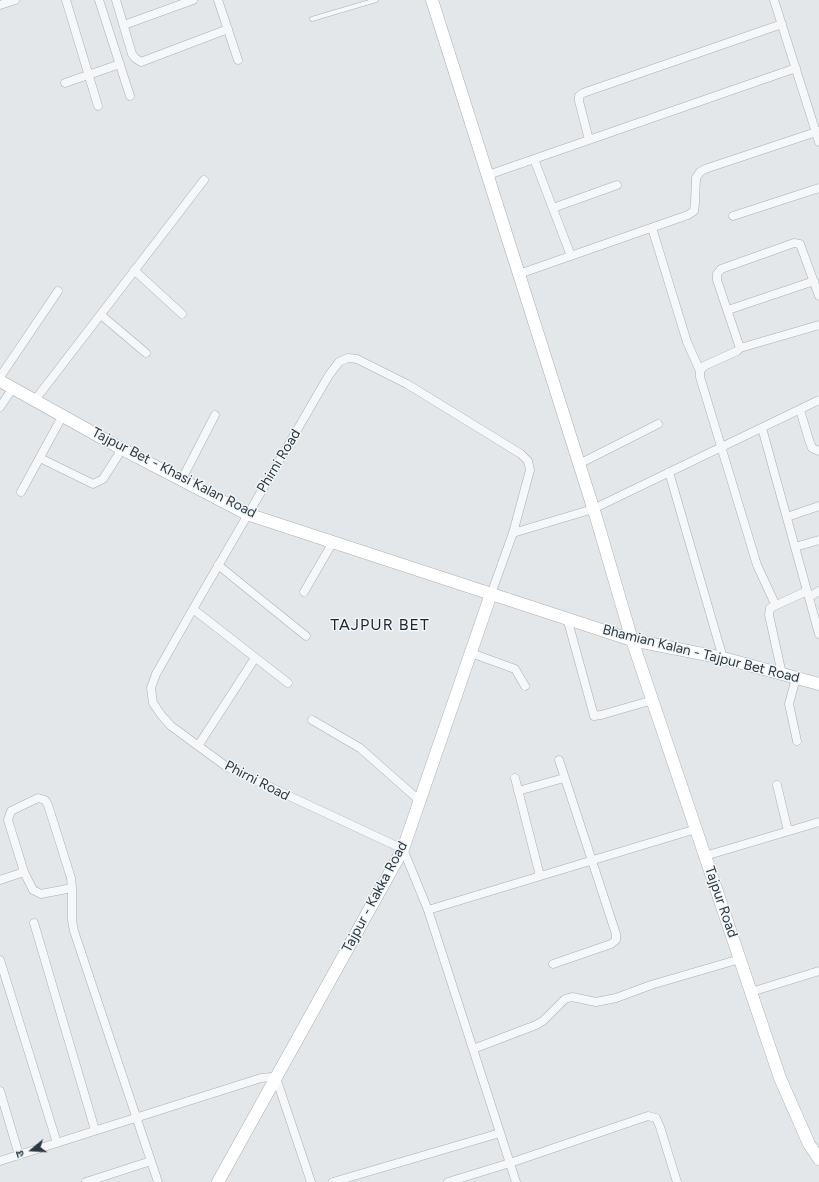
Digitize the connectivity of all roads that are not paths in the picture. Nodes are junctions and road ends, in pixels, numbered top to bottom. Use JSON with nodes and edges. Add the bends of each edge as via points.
{"nodes":[{"id":1,"x":15,"y":0,"type":"edge"},
{"id":2,"x":66,"y":0,"type":"edge"},
{"id":3,"x":99,"y":0,"type":"edge"},
{"id":4,"x":116,"y":0,"type":"edge"},
{"id":5,"x":193,"y":0,"type":"edge"},
{"id":6,"x":218,"y":0,"type":"edge"},
{"id":7,"x":376,"y":0,"type":"edge"},
{"id":8,"x":432,"y":0,"type":"edge"},
{"id":9,"x":774,"y":0,"type":"edge"},
{"id":10,"x":0,"y":5,"type":"edge"},
{"id":11,"x":312,"y":19,"type":"dead end"},
{"id":12,"x":782,"y":24,"type":"junction"},
{"id":13,"x":124,"y":26,"type":"junction"},
{"id":14,"x":228,"y":29,"type":"junction"},
{"id":15,"x":238,"y":60,"type":"dead end"},
{"id":16,"x":120,"y":64,"type":"junction"},
{"id":17,"x":796,"y":68,"type":"junction"},
{"id":18,"x":89,"y":74,"type":"junction"},
{"id":19,"x":65,"y":83,"type":"dead end"},
{"id":20,"x":130,"y":96,"type":"dead end"},
{"id":21,"x":98,"y":106,"type":"dead end"},
{"id":22,"x":817,"y":131,"type":"edge"},
{"id":23,"x":589,"y":140,"type":"junction"},
{"id":24,"x":819,"y":142,"type":"edge"},
{"id":25,"x":534,"y":159,"type":"junction"},
{"id":26,"x":488,"y":175,"type":"junction"},
{"id":27,"x":204,"y":180,"type":"dead end"},
{"id":28,"x":617,"y":184,"type":"dead end"},
{"id":29,"x":819,"y":188,"type":"edge"},
{"id":30,"x":553,"y":208,"type":"junction"},
{"id":31,"x":734,"y":216,"type":"dead end"},
{"id":32,"x":652,"y":228,"type":"junction"},
{"id":33,"x":571,"y":256,"type":"junction"},
{"id":34,"x":134,"y":270,"type":"junction"},
{"id":35,"x":519,"y":274,"type":"junction"},
{"id":36,"x":814,"y":281,"type":"junction"},
{"id":37,"x":58,"y":291,"type":"dead end"},
{"id":38,"x":819,"y":296,"type":"edge"},
{"id":39,"x":728,"y":310,"type":"junction"},
{"id":40,"x":182,"y":314,"type":"dead end"},
{"id":41,"x":101,"y":315,"type":"junction"},
{"id":42,"x":819,"y":325,"type":"edge"},
{"id":43,"x":740,"y":348,"type":"junction"},
{"id":44,"x":146,"y":353,"type":"dead end"},
{"id":45,"x":700,"y":371,"type":"junction"},
{"id":46,"x":0,"y":377,"type":"edge"},
{"id":47,"x":0,"y":381,"type":"edge"},
{"id":48,"x":13,"y":388,"type":"junction"},
{"id":49,"x":35,"y":400,"type":"junction"},
{"id":50,"x":819,"y":400,"type":"edge"},
{"id":51,"x":0,"y":407,"type":"edge"},
{"id":52,"x":800,"y":410,"type":"junction"},
{"id":53,"x":63,"y":414,"type":"junction"},
{"id":54,"x":215,"y":415,"type":"dead end"},
{"id":55,"x":658,"y":424,"type":"dead end"},
{"id":56,"x":762,"y":428,"type":"junction"},
{"id":57,"x":722,"y":447,"type":"junction"},
{"id":58,"x":122,"y":449,"type":"junction"},
{"id":59,"x":819,"y":451,"type":"edge"},
{"id":60,"x":40,"y":458,"type":"junction"},
{"id":61,"x":579,"y":464,"type":"junction"},
{"id":62,"x":668,"y":472,"type":"junction"},
{"id":63,"x":182,"y":479,"type":"junction"},
{"id":64,"x":21,"y":492,"type":"dead end"},
{"id":65,"x":819,"y":506,"type":"edge"},
{"id":66,"x":593,"y":510,"type":"junction"},
{"id":67,"x":247,"y":514,"type":"junction"},
{"id":68,"x":787,"y":517,"type":"junction"},
{"id":69,"x":513,"y":533,"type":"junction"},
{"id":70,"x":819,"y":540,"type":"edge"},
{"id":71,"x":333,"y":542,"type":"junction"},
{"id":72,"x":795,"y":547,"type":"junction"},
{"id":73,"x":218,"y":565,"type":"junction"},
{"id":74,"x":819,"y":591,"type":"edge"},
{"id":75,"x":304,"y":592,"type":"dead end"},
{"id":76,"x":491,"y":594,"type":"junction"},
{"id":77,"x":808,"y":594,"type":"junction"},
{"id":78,"x":775,"y":604,"type":"junction"},
{"id":79,"x":193,"y":609,"type":"junction"},
{"id":80,"x":567,"y":618,"type":"junction"},
{"id":81,"x":819,"y":634,"type":"edge"},
{"id":82,"x":306,"y":636,"type":"dead end"},
{"id":83,"x":632,"y":640,"type":"junction"},
{"id":84,"x":471,"y":653,"type":"junction"},
{"id":85,"x":255,"y":658,"type":"junction"},
{"id":86,"x":723,"y":658,"type":"junction"},
{"id":87,"x":782,"y":674,"type":"junction"},
{"id":88,"x":796,"y":678,"type":"junction"},
{"id":89,"x":288,"y":683,"type":"dead end"},
{"id":90,"x":819,"y":684,"type":"edge"},
{"id":91,"x":525,"y":686,"type":"dead end"},
{"id":92,"x":653,"y":700,"type":"junction"},
{"id":93,"x":312,"y":720,"type":"dead end"},
{"id":94,"x":797,"y":741,"type":"dead end"},
{"id":95,"x":198,"y":746,"type":"junction"},
{"id":96,"x":559,"y":760,"type":"dead end"},
{"id":97,"x":514,"y":778,"type":"dead end"},
{"id":98,"x":564,"y":778,"type":"junction"},
{"id":99,"x":777,"y":785,"type":"dead end"},
{"id":100,"x":518,"y":791,"type":"junction"},
{"id":101,"x":420,"y":801,"type":"junction"},
{"id":102,"x":819,"y":822,"type":"edge"},
{"id":103,"x":696,"y":829,"type":"junction"},
{"id":104,"x":788,"y":831,"type":"junction"},
{"id":105,"x":403,"y":849,"type":"junction"},
{"id":106,"x":705,"y":856,"type":"junction"},
{"id":107,"x":591,"y":860,"type":"junction"},
{"id":108,"x":24,"y":872,"type":"junction"},
{"id":109,"x":540,"y":876,"type":"junction"},
{"id":110,"x":0,"y":880,"type":"edge"},
{"id":111,"x":72,"y":888,"type":"junction"},
{"id":112,"x":428,"y":910,"type":"junction"},
{"id":113,"x":34,"y":923,"type":"dead end"},
{"id":114,"x":740,"y":959,"type":"junction"},
{"id":115,"x":0,"y":960,"type":"edge"},
{"id":116,"x":553,"y":964,"type":"dead end"},
{"id":117,"x":819,"y":971,"type":"edge"},
{"id":118,"x":751,"y":992,"type":"junction"},
{"id":119,"x":473,"y":1049,"type":"junction"},
{"id":120,"x":276,"y":1078,"type":"junction"},
{"id":121,"x":0,"y":1091,"type":"edge"},
{"id":122,"x":137,"y":1116,"type":"junction"},
{"id":123,"x":95,"y":1130,"type":"junction"},
{"id":124,"x":500,"y":1133,"type":"junction"},
{"id":125,"x":57,"y":1143,"type":"junction"},
{"id":126,"x":19,"y":1155,"type":"junction"},
{"id":127,"x":819,"y":1159,"type":"edge"},
{"id":128,"x":0,"y":1161,"type":"edge"},
{"id":129,"x":151,"y":1161,"type":"junction"},
{"id":130,"x":510,"y":1164,"type":"junction"},
{"id":131,"x":86,"y":1182,"type":"edge"},
{"id":132,"x":158,"y":1182,"type":"edge"},
{"id":133,"x":218,"y":1182,"type":"edge"},
{"id":134,"x":311,"y":1182,"type":"edge"},
{"id":135,"x":333,"y":1182,"type":"edge"},
{"id":136,"x":448,"y":1182,"type":"edge"},
{"id":137,"x":516,"y":1182,"type":"edge"},
{"id":138,"x":678,"y":1182,"type":"edge"}],
"edges":[{"from":1,"to":10,"type":"street"},
{"from":2,"to":18,"type":"street"},
{"from":3,"to":16,"type":"street"},
{"from":4,"to":13,"type":"street"},
{"from":5,"to":13,"type":"street"},
{"from":6,"to":14,"type":"street"},
{"from":7,"to":11,"type":"lane"},
{"from":8,"to":26,"type":"street","name":"Tajpur Road"},
{"from":9,"to":12,"type":"street"},
{"from":12,"to":17,"type":"street"},
{"from":12,"to":23,"type":"street","via":[[583,93],[579,100]]},
{"from":13,"to":14,"type":"street","via":[[134,58],[141,62]]},
{"from":14,"to":15,"type":"street"},
{"from":16,"to":18,"type":"street"},
{"from":16,"to":20,"type":"street"},
{"from":17,"to":22,"type":"street"},
{"from":17,"to":23,"type":"street"},
{"from":18,"to":19,"type":"street"},
{"from":18,"to":21,"type":"street"},
{"from":22,"to":24,"type":"street"},
{"from":22,"to":32,"type":"street","via":[[705,169],[696,178],[694,211]]},
{"from":23,"to":25,"type":"street"},
{"from":25,"to":26,"type":"street"},
{"from":25,"to":30,"type":"street"},
{"from":26,"to":35,"type":"street","name":"Tajpur Road"},
{"from":27,"to":34,"type":"street"},
{"from":28,"to":30,"type":"street"},
{"from":29,"to":31,"type":"street"},
{"from":30,"to":33,"type":"street"},
{"from":32,"to":33,"type":"street"},
{"from":32,"to":45,"type":"street","via":[[685,336]]},
{"from":33,"to":35,"type":"street"},
{"from":34,"to":40,"type":"street"},
{"from":34,"to":41,"type":"street"},
{"from":35,"to":61,"type":"street","name":"Tajpur Road"},
{"from":36,"to":38,"type":"street"},
{"from":36,"to":39,"type":"street"},
{"from":36,"to":39,"type":"street","via":[[803,249],[800,244],[794,243],[720,269],[717,274],[718,280]]},
{"from":37,"to":46,"type":"street"},
{"from":39,"to":43,"type":"street"},
{"from":41,"to":44,"type":"street"},
{"from":41,"to":49,"type":"street"},
{"from":42,"to":43,"type":"street"},
{"from":43,"to":45,"type":"street","via":[[704,366]]},
{"from":45,"to":57,"type":"street"},
{"from":47,"to":48,"type":"street","name":"Tajpur Bet - Khasi Kalan Road"},
{"from":48,"to":49,"type":"street","name":"Tajpur Bet - Khasi Kalan Road"},
{"from":48,"to":51,"type":"street"},
{"from":49,"to":53,"type":"street","name":"Tajpur Bet - Khasi Kalan Road"},
{"from":50,"to":52,"type":"street"},
{"from":52,"to":56,"type":"street"},
{"from":52,"to":59,"type":"street","via":[[812,448]]},
{"from":53,"to":58,"type":"street","name":"Tajpur Bet - Khasi Kalan Road"},
{"from":53,"to":60,"type":"street"},
{"from":54,"to":63,"type":"street"},
{"from":55,"to":61,"type":"street"},
{"from":56,"to":57,"type":"street"},
{"from":56,"to":68,"type":"street"},
{"from":57,"to":62,"type":"street"},
{"from":57,"to":78,"type":"street","via":[[757,565]]},
{"from":58,"to":60,"type":"street","via":[[102,479],[93,484]]},
{"from":58,"to":63,"type":"street","name":"Tajpur Bet - Khasi Kalan Road"},
{"from":60,"to":64,"type":"street"},
{"from":61,"to":66,"type":"street","name":"Tajpur Road"},
{"from":62,"to":66,"type":"street"},
{"from":62,"to":86,"type":"street"},
{"from":63,"to":67,"type":"street","name":"Tajpur Bet - Khasi Kalan Road"},
{"from":65,"to":68,"type":"street"},
{"from":66,"to":69,"type":"street"},
{"from":66,"to":83,"type":"street","name":"Tajpur Road"},
{"from":67,"to":69,"type":"street","name":"Phirni Road","via":[[330,375],[339,362],[348,358],[357,359],[407,384],[521,454],[528,461],[530,470]]},
{"from":67,"to":71,"type":"street","name":"Tajpur Bet - Khasi Kalan Road"},
{"from":67,"to":73,"type":"street","name":"Phirni Road"},
{"from":68,"to":72,"type":"street"},
{"from":69,"to":76,"type":"street","name":"Phirni Road"},
{"from":70,"to":72,"type":"street"},
{"from":71,"to":75,"type":"street"},
{"from":71,"to":76,"type":"street","name":"Tajpur Bet - Khasi Kalan Road"},
{"from":72,"to":77,"type":"street"},
{"from":73,"to":79,"type":"street","name":"Phirni Road"},
{"from":73,"to":82,"type":"street"},
{"from":74,"to":77,"type":"street"},
{"from":76,"to":80,"type":"street","name":"Bhamian Kalan - Tajpur Bet Road"},
{"from":76,"to":84,"type":"street","name":"Tajpur - Kakka Road"},
{"from":77,"to":78,"type":"street"},
{"from":77,"to":81,"type":"street"},
{"from":78,"to":87,"type":"street","via":[[770,608],[769,615]]},
{"from":79,"to":85,"type":"street"},
{"from":79,"to":95,"type":"street","name":"Phirni Road","via":[[156,674],[151,688],[153,703],[162,716]]},
{"from":80,"to":83,"type":"street","name":"Bhamian Kalan - Tajpur Bet Road"},
{"from":80,"to":92,"type":"street","via":[[594,716]]},
{"from":83,"to":86,"type":"street","name":"Bhamian Kalan - Tajpur Bet Road"},
{"from":83,"to":92,"type":"street","name":"Tajpur Road"},
{"from":84,"to":91,"type":"street","via":[[515,669]]},
{"from":84,"to":101,"type":"street","name":"Tajpur - Kakka Road"},
{"from":85,"to":89,"type":"street"},
{"from":85,"to":95,"type":"street"},
{"from":86,"to":87,"type":"street","name":"Bhamian Kalan - Tajpur Bet Road"},
{"from":87,"to":88,"type":"street","name":"Bhamian Kalan - Tajpur Bet Road"},
{"from":88,"to":90,"type":"street","name":"Bhamian Kalan - Tajpur Bet Road"},
{"from":88,"to":94,"type":"street","via":[[789,704]]},
{"from":92,"to":103,"type":"street","name":"Tajpur Road"},
{"from":93,"to":101,"type":"street","via":[[360,748]]},
{"from":95,"to":105,"type":"street","name":"Phirni Road","via":[[227,767],[254,781]]},
{"from":96,"to":98,"type":"street"},
{"from":97,"to":100,"type":"street"},
{"from":98,"to":100,"type":"street"},
{"from":98,"to":107,"type":"street"},
{"from":99,"to":104,"type":"street"},
{"from":100,"to":109,"type":"street"},
{"from":101,"to":105,"type":"street","name":"Tajpur - Kakka Road"},
{"from":102,"to":104,"type":"street"},
{"from":103,"to":106,"type":"street","name":"Tajpur Road"},
{"from":103,"to":107,"type":"street"},
{"from":104,"to":106,"type":"street"},
{"from":105,"to":112,"type":"street"},
{"from":105,"to":120,"type":"street","name":"Tajpur - Kakka Road"},
{"from":106,"to":114,"type":"street","name":"Tajpur Road"},
{"from":107,"to":109,"type":"street"},
{"from":107,"to":116,"type":"street","via":[[616,940]]},
{"from":108,"to":110,"type":"street"},
{"from":108,"to":111,"type":"street","via":[[32,890],[37,894]]},
{"from":108,"to":111,"type":"street","via":[[8,816],[14,808],[38,798],[45,800],[53,820]]},
{"from":109,"to":112,"type":"street"},
{"from":111,"to":122,"type":"street","via":[[74,932]]},
{"from":112,"to":119,"type":"street"},
{"from":113,"to":123,"type":"street"},
{"from":114,"to":118,"type":"street","name":"Tajpur Road"},
{"from":114,"to":119,"type":"street","via":[[616,998],[596,1002],[572,997],[565,999],[536,1025]]},
{"from":115,"to":125,"type":"street"},
{"from":117,"to":118,"type":"street"},
{"from":118,"to":127,"type":"street","name":"Tajpur Road","via":[[794,1111]]},
{"from":119,"to":124,"type":"street"},
{"from":120,"to":122,"type":"street","via":[[261,1078]]},
{"from":120,"to":133,"type":"street","name":"Tajpur - Kakka Road"},
{"from":120,"to":134,"type":"street"},
{"from":121,"to":126,"type":"street"},
{"from":122,"to":123,"type":"street"},
{"from":122,"to":129,"type":"street"},
{"from":123,"to":125,"type":"street"},
{"from":124,"to":130,"type":"street"},
{"from":124,"to":135,"type":"street"},
{"from":125,"to":126,"type":"street"},
{"from":126,"to":128,"type":"street"},
{"from":129,"to":131,"type":"street"},
{"from":129,"to":132,"type":"street"},
{"from":130,"to":136,"type":"street"},
{"from":130,"to":137,"type":"street"},
{"from":130,"to":138,"type":"street","via":[[648,1116],[656,1118]]}]}
